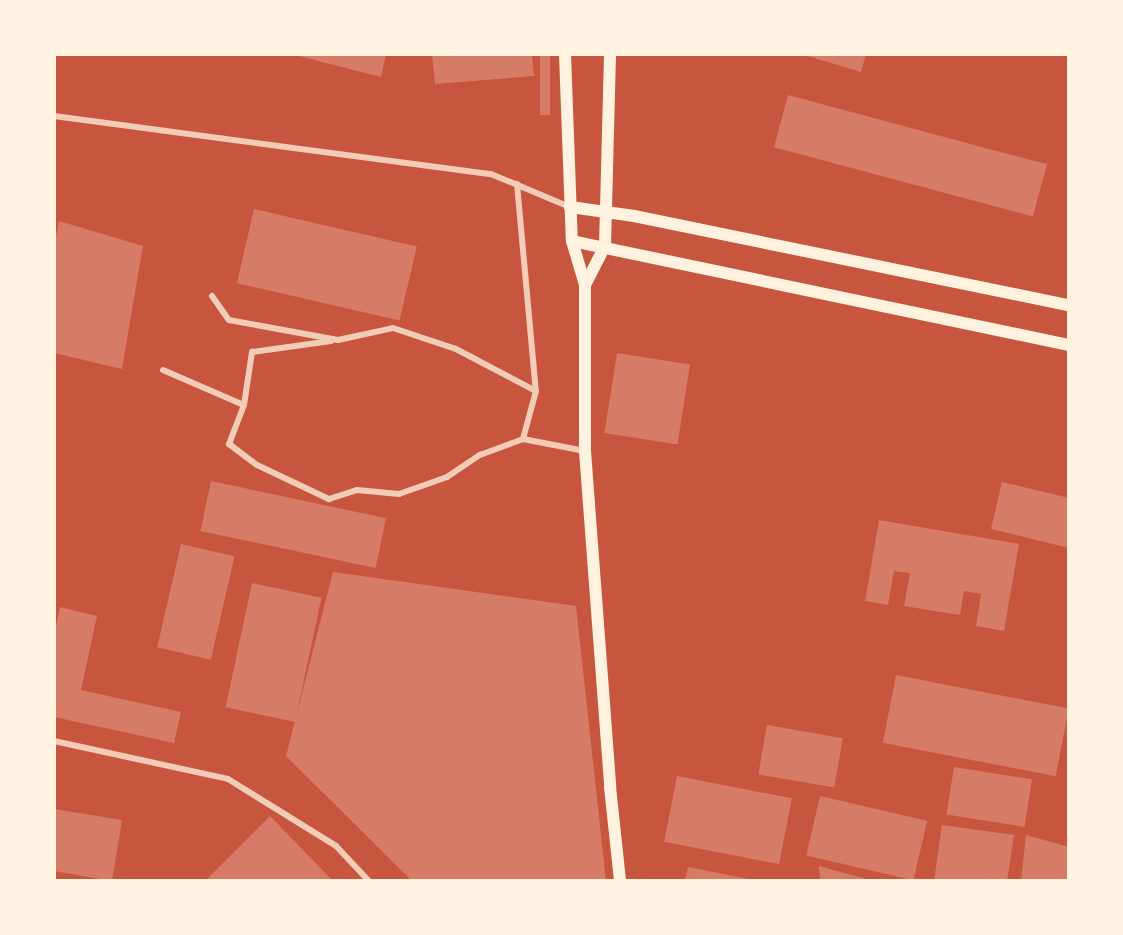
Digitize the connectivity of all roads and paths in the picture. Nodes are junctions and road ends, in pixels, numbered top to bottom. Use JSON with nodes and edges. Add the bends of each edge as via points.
{"nodes":[{"id":1,"x":565,"y":54,"type":"edge"},
{"id":2,"x":610,"y":54,"type":"edge"},
{"id":3,"x":54,"y":116,"type":"edge"},
{"id":4,"x":517,"y":184,"type":"junction"},
{"id":5,"x":570,"y":207,"type":"junction"},
{"id":6,"x":607,"y":212,"type":"junction"},
{"id":7,"x":572,"y":241,"type":"junction"},
{"id":8,"x":605,"y":246,"type":"junction"},
{"id":9,"x":585,"y":285,"type":"junction"},
{"id":10,"x":212,"y":296,"type":"dead end"},
{"id":11,"x":1069,"y":305,"type":"edge"},
{"id":12,"x":338,"y":340,"type":"junction"},
{"id":13,"x":1069,"y":345,"type":"edge"},
{"id":14,"x":163,"y":370,"type":"dead end"},
{"id":15,"x":536,"y":391,"type":"junction"},
{"id":16,"x":244,"y":405,"type":"junction"},
{"id":17,"x":523,"y":439,"type":"junction"},
{"id":18,"x":585,"y":451,"type":"junction"},
{"id":19,"x":54,"y":741,"type":"edge"},
{"id":20,"x":369,"y":881,"type":"edge"},
{"id":21,"x":620,"y":881,"type":"edge"}],
"edges":[{"from":1,"to":5,"type":"main road"},
{"from":2,"to":6,"type":"main road"},
{"from":3,"to":4,"type":"street","via":[[491,174]]},
{"from":4,"to":5,"type":"street"},
{"from":4,"to":15,"type":"street"},
{"from":5,"to":6,"type":"main road"},
{"from":5,"to":7,"type":"main road"},
{"from":6,"to":8,"type":"main road"},
{"from":6,"to":11,"type":"main road"},
{"from":7,"to":8,"type":"main road"},
{"from":7,"to":9,"type":"main road"},
{"from":8,"to":9,"type":"main road"},
{"from":8,"to":13,"type":"main road"},
{"from":9,"to":18,"type":"main road"},
{"from":10,"to":12,"type":"street","via":[[229,320]]},
{"from":12,"to":15,"type":"street","via":[[393,328],[456,349]]},
{"from":12,"to":16,"type":"street","via":[[252,352]]},
{"from":14,"to":16,"type":"street"},
{"from":15,"to":17,"type":"street"},
{"from":16,"to":17,"type":"street","via":[[229,444],[257,465],[329,499],[357,490],[399,494],[447,477],[480,455]]},
{"from":17,"to":18,"type":"street"},
{"from":18,"to":21,"type":"main road"},
{"from":19,"to":20,"type":"street","via":[[228,779],[336,846]]}]}
